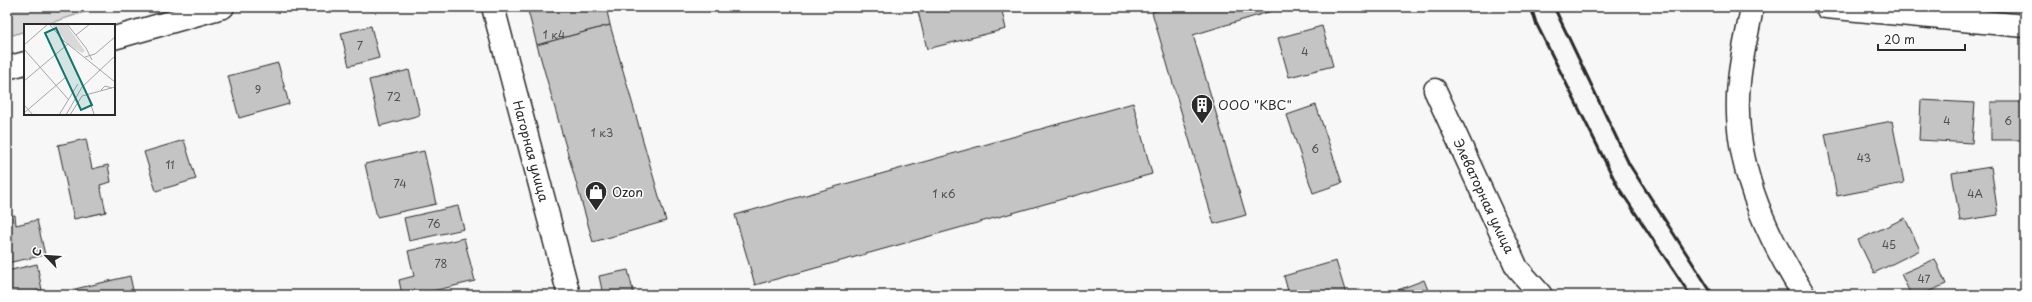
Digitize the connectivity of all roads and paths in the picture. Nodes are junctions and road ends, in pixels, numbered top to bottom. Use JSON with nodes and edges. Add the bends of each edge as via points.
{"nodes":[{"id":1,"x":223,"y":7,"type":"edge"},
{"id":2,"x":493,"y":7,"type":"edge"},
{"id":3,"x":1752,"y":7,"type":"edge"},
{"id":4,"x":1826,"y":7,"type":"edge"},
{"id":5,"x":2025,"y":26,"type":"edge"},
{"id":6,"x":115,"y":38,"type":"edge"},
{"id":7,"x":24,"y":63,"type":"edge"},
{"id":8,"x":7,"y":68,"type":"edge"},
{"id":9,"x":1436,"y":90,"type":"dead end"},
{"id":10,"x":569,"y":295,"type":"edge"},
{"id":11,"x":1541,"y":295,"type":"edge"},
{"id":12,"x":1804,"y":295,"type":"edge"}],
"edges":[{"from":1,"to":6,"type":"street"},
{"from":2,"to":10,"type":"street","name":"Нагорная улица"},
{"from":3,"to":12,"type":"street","via":[[1739,82],[1740,142],[1754,198],[1783,262]]},
{"from":4,"to":5,"type":"street"},
{"from":7,"to":8,"type":"street"},
{"from":9,"to":11,"type":"street","name":"Элеваторная улица","via":[[1517,268]]}]}
